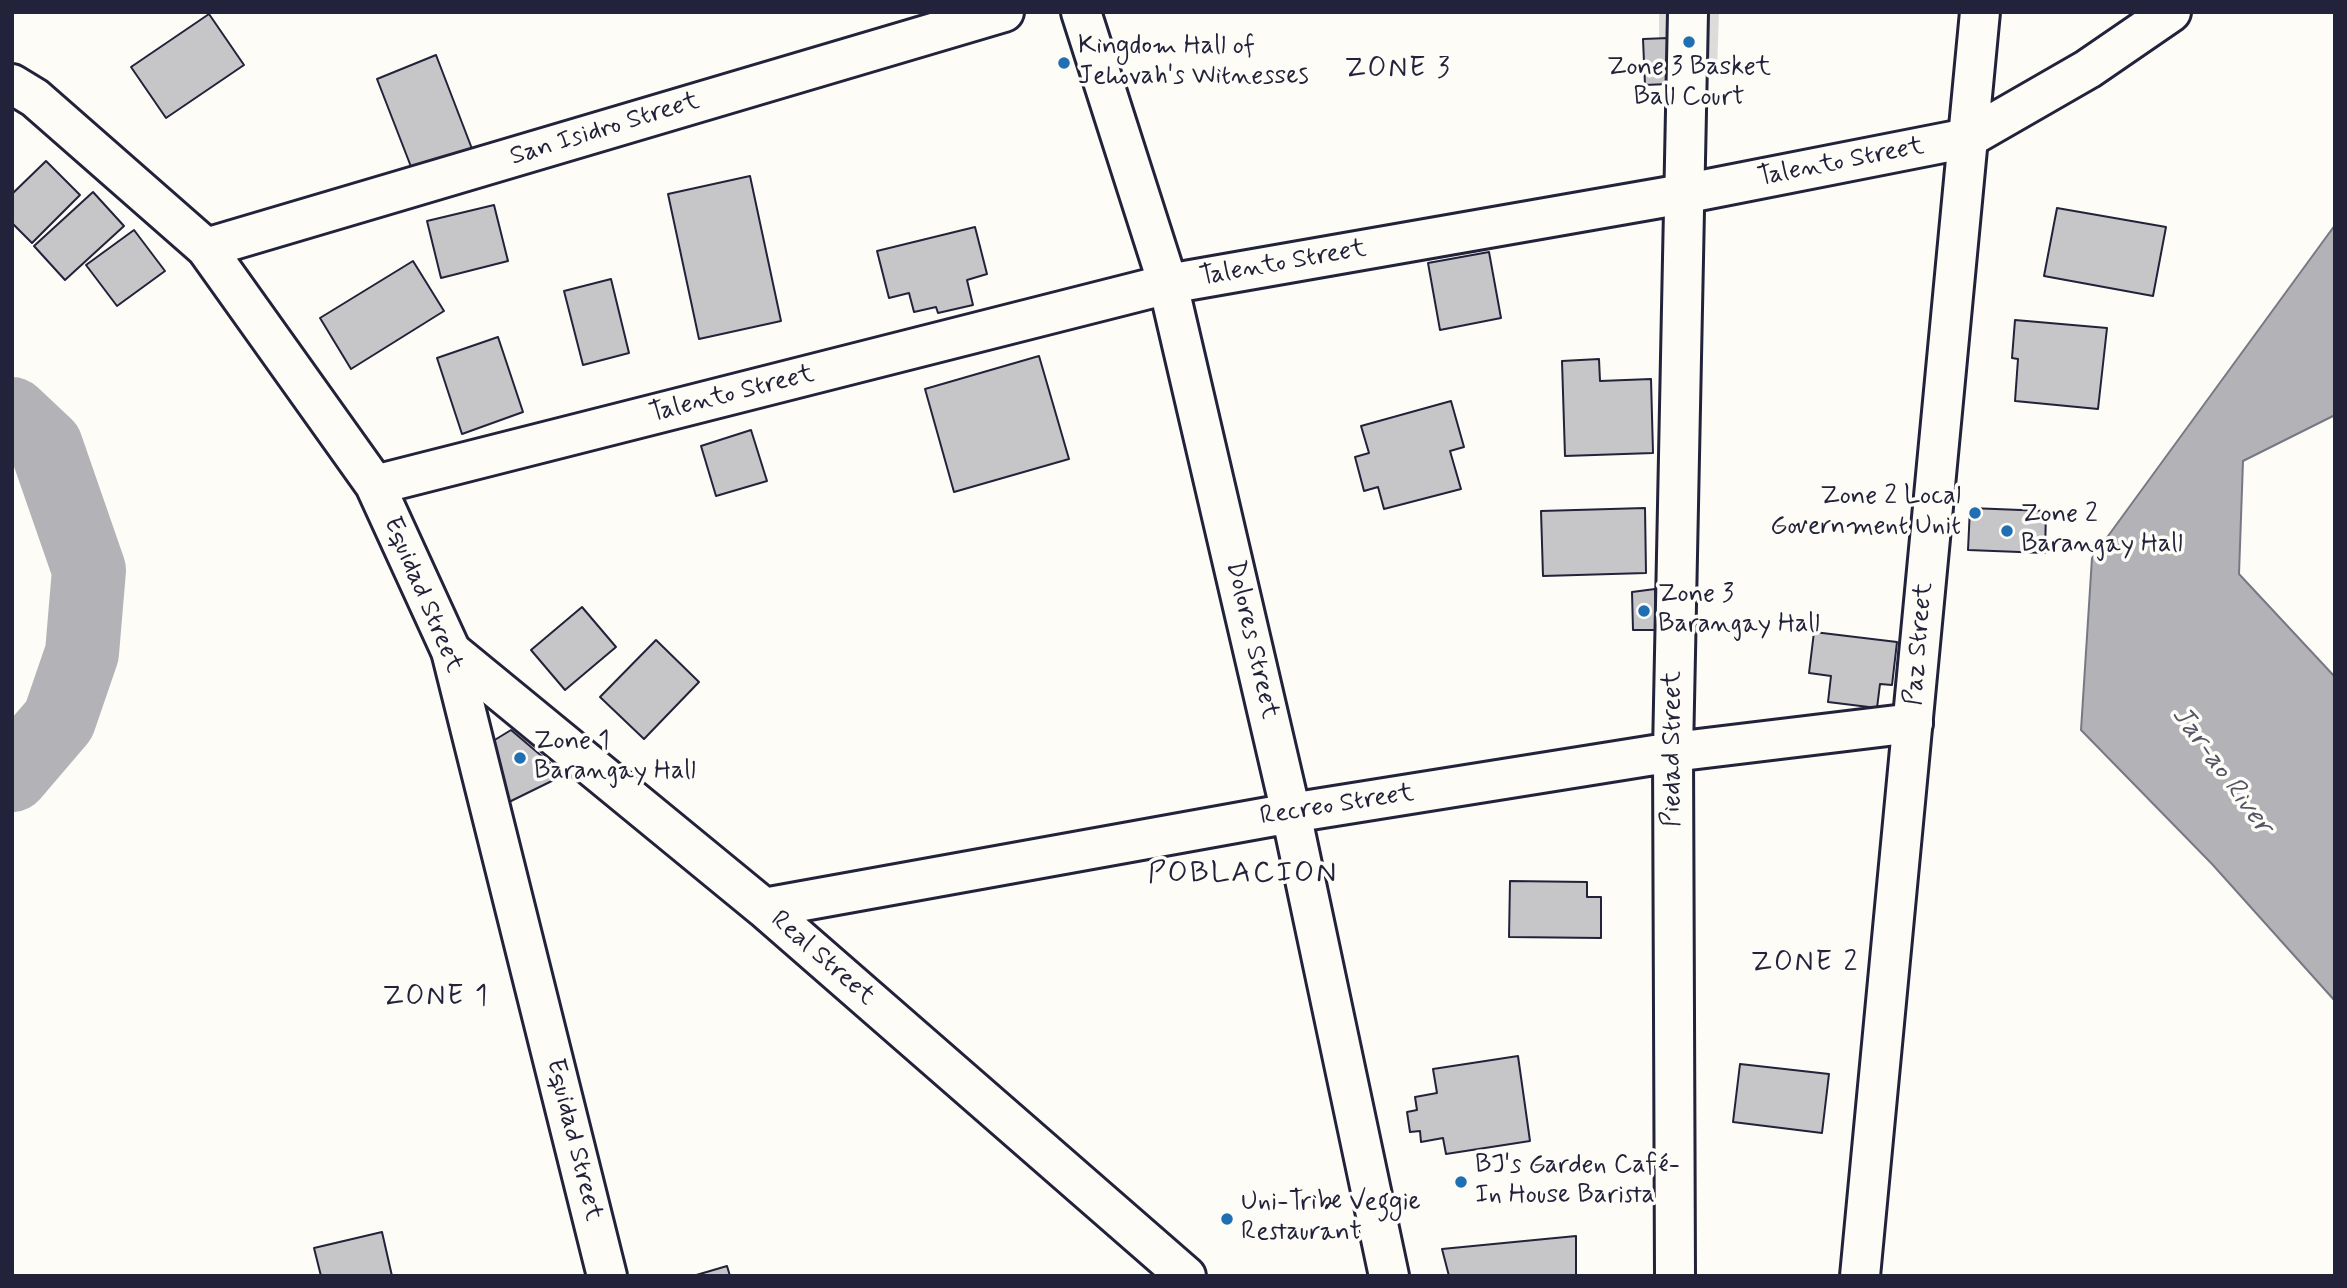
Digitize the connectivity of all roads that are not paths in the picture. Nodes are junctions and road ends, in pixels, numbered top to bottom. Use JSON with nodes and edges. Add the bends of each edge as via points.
{"nodes":[{"id":1,"x":1004,"y":12,"type":"edge"},
{"id":2,"x":1081,"y":12,"type":"edge"},
{"id":3,"x":1688,"y":12,"type":"edge"},
{"id":4,"x":1980,"y":12,"type":"edge"},
{"id":5,"x":2171,"y":12,"type":"edge"},
{"id":6,"x":12,"y":84,"type":"edge"},
{"id":7,"x":1968,"y":138,"type":"junction"},
{"id":8,"x":1683,"y":194,"type":"junction"},
{"id":9,"x":206,"y":248,"type":"junction"},
{"id":10,"x":1168,"y":284,"type":"junction"},
{"id":11,"x":375,"y":485,"type":"junction"},
{"id":12,"x":451,"y":651,"type":"junction"},
{"id":13,"x":1913,"y":723,"type":"junction"},
{"id":14,"x":1673,"y":752,"type":"junction"},
{"id":15,"x":1291,"y":813,"type":"junction"},
{"id":16,"x":764,"y":908,"type":"junction"},
{"id":17,"x":607,"y":1276,"type":"edge"},
{"id":18,"x":1186,"y":1276,"type":"edge"},
{"id":19,"x":1389,"y":1276,"type":"edge"},
{"id":20,"x":1675,"y":1276,"type":"edge"},
{"id":21,"x":1860,"y":1276,"type":"edge"}],
"edges":[{"from":1,"to":9,"type":"street","name":"San Isidro Street"},
{"from":2,"to":10,"type":"street","name":"Dolores Street"},
{"from":3,"to":8,"type":"street","name":"Piedad Street"},
{"from":4,"to":7,"type":"street","name":"Paz Street"},
{"from":5,"to":7,"type":"street","name":"Talento Street","via":[[2088,69]]},
{"from":6,"to":9,"type":"street","name":"Equidad Street","via":[[36,98]]},
{"from":7,"to":8,"type":"street","name":"Talento Street"},
{"from":7,"to":13,"type":"street","name":"Paz Street"},
{"from":8,"to":10,"type":"street","name":"Talento Street"},
{"from":8,"to":14,"type":"street","name":"Piedad Street"},
{"from":9,"to":11,"type":"street","name":"Equidad Street"},
{"from":10,"to":11,"type":"street","name":"Talento Street"},
{"from":10,"to":15,"type":"street","name":"Dolores Street"},
{"from":11,"to":12,"type":"street","name":"Equidad Street"},
{"from":12,"to":16,"type":"street","name":"Real Street"},
{"from":12,"to":17,"type":"street","name":"Equidad Street"},
{"from":13,"to":14,"type":"street","name":"Recreo Street"},
{"from":13,"to":21,"type":"street","name":"Paz Street"},
{"from":14,"to":15,"type":"street","name":"Recreo Street"},
{"from":14,"to":20,"type":"street","name":"Piedad Street"},
{"from":15,"to":16,"type":"street","name":"Recreo Street"},
{"from":15,"to":19,"type":"street","name":"Dolores Street"},
{"from":16,"to":18,"type":"street","name":"Real Street"}]}
